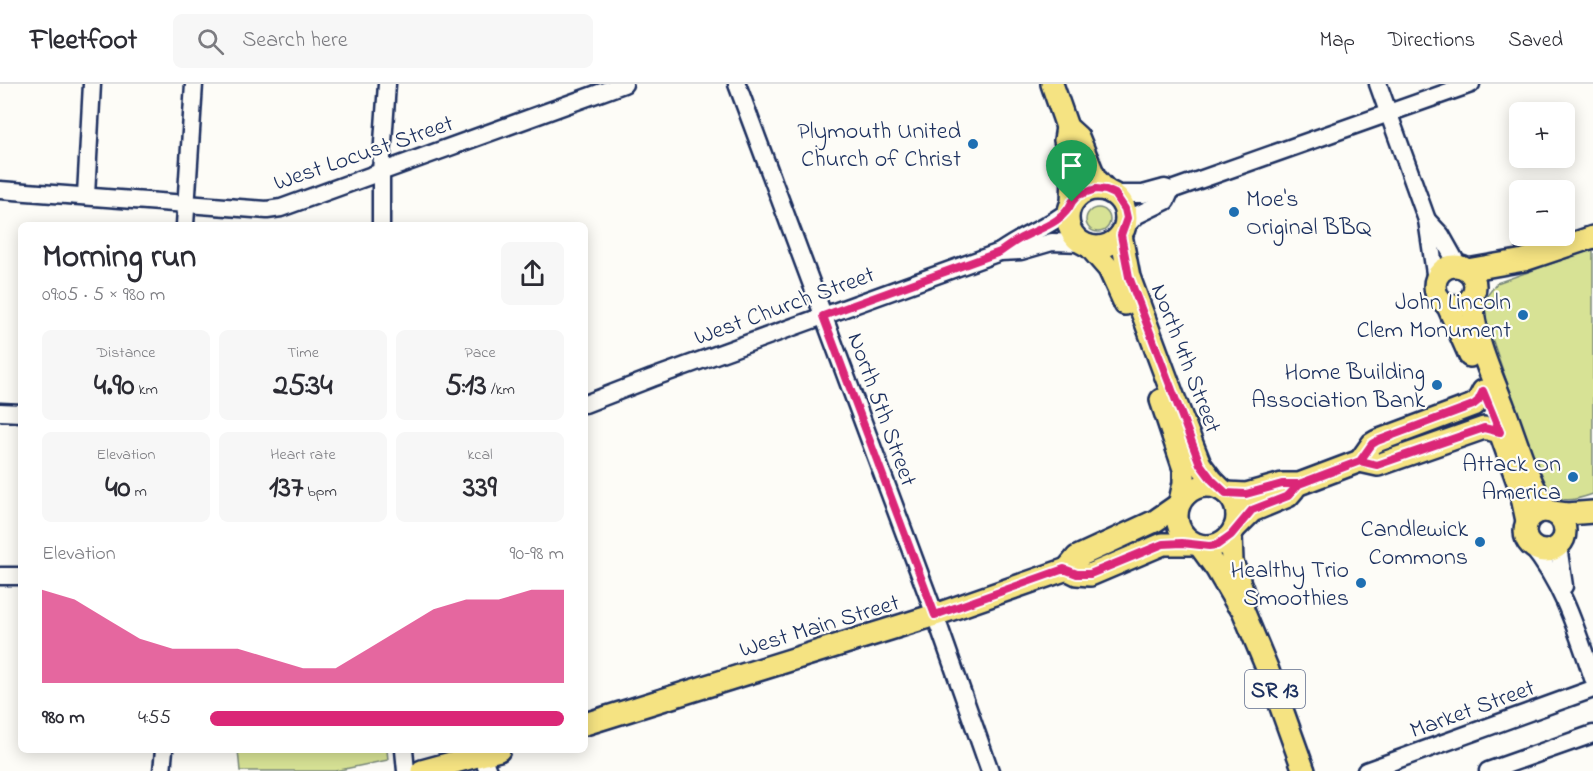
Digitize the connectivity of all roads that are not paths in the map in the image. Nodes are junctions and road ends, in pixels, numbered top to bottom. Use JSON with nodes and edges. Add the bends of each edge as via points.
{"nodes":[{"id":1,"x":92,"y":84,"type":"edge"},
{"id":2,"x":194,"y":84,"type":"edge"},
{"id":3,"x":387,"y":84,"type":"edge"},
{"id":4,"x":624,"y":84,"type":"edge"},
{"id":5,"x":737,"y":84,"type":"edge"},
{"id":6,"x":1052,"y":84,"type":"edge"},
{"id":7,"x":1378,"y":84,"type":"edge"},
{"id":8,"x":1471,"y":84,"type":"edge"},
{"id":9,"x":1389,"y":114,"type":"junction"},
{"id":10,"x":1067,"y":127,"type":"junction"},
{"id":11,"x":381,"y":172,"type":"junction"},
{"id":12,"x":0,"y":190,"type":"edge"},
{"id":13,"x":1172,"y":190,"type":"junction"},
{"id":14,"x":1110,"y":192,"type":"junction"},
{"id":15,"x":86,"y":195,"type":"junction"},
{"id":16,"x":186,"y":203,"type":"junction"},
{"id":17,"x":1070,"y":206,"type":"junction"},
{"id":18,"x":1427,"y":220,"type":"junction"},
{"id":19,"x":185,"y":222,"type":"edge"},
{"id":20,"x":381,"y":222,"type":"edge"},
{"id":21,"x":1123,"y":231,"type":"junction"},
{"id":22,"x":1593,"y":237,"type":"edge"},
{"id":23,"x":1085,"y":245,"type":"junction"},
{"id":24,"x":1000,"y":252,"type":"junction"},
{"id":25,"x":1524,"y":260,"type":"junction"},
{"id":26,"x":1463,"y":269,"type":"junction"},
{"id":27,"x":1436,"y":280,"type":"junction"},
{"id":28,"x":1473,"y":294,"type":"junction"},
{"id":29,"x":1448,"y":304,"type":"junction"},
{"id":30,"x":823,"y":316,"type":"junction"},
{"id":31,"x":1483,"y":391,"type":"junction"},
{"id":32,"x":588,"y":403,"type":"edge"},
{"id":33,"x":0,"y":412,"type":"edge"},
{"id":34,"x":18,"y":413,"type":"edge"},
{"id":35,"x":1497,"y":421,"type":"junction"},
{"id":36,"x":1360,"y":461,"type":"junction"},
{"id":37,"x":1299,"y":484,"type":"junction"},
{"id":38,"x":1224,"y":491,"type":"junction"},
{"id":39,"x":1179,"y":503,"type":"junction"},
{"id":40,"x":1549,"y":512,"type":"junction"},
{"id":41,"x":1593,"y":512,"type":"edge"},
{"id":42,"x":1527,"y":521,"type":"junction"},
{"id":43,"x":1593,"y":522,"type":"edge"},
{"id":44,"x":1233,"y":532,"type":"junction"},
{"id":45,"x":1561,"y":542,"type":"junction"},
{"id":46,"x":1197,"y":545,"type":"junction"},
{"id":47,"x":1531,"y":546,"type":"junction"},
{"id":48,"x":1067,"y":569,"type":"junction"},
{"id":49,"x":0,"y":576,"type":"edge"},
{"id":50,"x":18,"y":576,"type":"edge"},
{"id":51,"x":1567,"y":604,"type":"junction"},
{"id":52,"x":1242,"y":608,"type":"junction"},
{"id":53,"x":935,"y":615,"type":"junction"},
{"id":54,"x":1593,"y":678,"type":"edge"},
{"id":55,"x":1593,"y":688,"type":"edge"},
{"id":56,"x":588,"y":723,"type":"edge"},
{"id":57,"x":1593,"y":734,"type":"edge"},
{"id":58,"x":164,"y":753,"type":"edge"},
{"id":59,"x":404,"y":753,"type":"edge"},
{"id":60,"x":490,"y":759,"type":"edge"},
{"id":61,"x":162,"y":771,"type":"edge"},
{"id":62,"x":406,"y":771,"type":"edge"},
{"id":63,"x":422,"y":771,"type":"edge"},
{"id":64,"x":990,"y":771,"type":"edge"},
{"id":65,"x":1304,"y":771,"type":"edge"},
{"id":66,"x":1366,"y":771,"type":"edge"},
{"id":67,"x":1488,"y":771,"type":"edge"}],
"edges":[{"from":1,"to":15,"type":"street"},
{"from":2,"to":16,"type":"street"},
{"from":3,"to":11,"type":"street"},
{"from":4,"to":11,"type":"street","name":"West Locust Street"},
{"from":5,"to":30,"type":"street","name":"North 5th Street"},
{"from":6,"to":10,"type":"main road"},
{"from":7,"to":9,"type":"street"},
{"from":8,"to":9,"type":"street"},
{"from":9,"to":13,"type":"street"},
{"from":9,"to":18,"type":"street"},
{"from":10,"to":14,"type":"main road","via":[[1078,137],[1095,178]]},
{"from":10,"to":17,"type":"main road","via":[[1065,140],[1073,173]]},
{"from":11,"to":16,"type":"street","name":"West Locust Street","via":[[274,209]]},
{"from":11,"to":20,"type":"street"},
{"from":12,"to":15,"type":"street","name":"West Locust Street"},
{"from":13,"to":14,"type":"street","via":[[1143,194]]},
{"from":13,"to":21,"type":"street","via":[[1166,201],[1137,215]]},
{"from":14,"to":17,"type":"main road","via":[[1087,190]]},
{"from":14,"to":21,"type":"main road","via":[[1125,209]]},
{"from":15,"to":16,"type":"street","name":"West Locust Street"},
{"from":16,"to":19,"type":"street"},
{"from":17,"to":23,"type":"main road","via":[[1070,229]]},
{"from":17,"to":24,"type":"street","name":"West Church Street","via":[[1058,220],[1019,238]]},
{"from":18,"to":26,"type":"street"},
{"from":18,"to":27,"type":"street"},
{"from":21,"to":23,"type":"main road","via":[[1110,244]]},
{"from":21,"to":38,"type":"main road","name":"North 4th Street","via":[[1129,277],[1179,411],[1200,464]]},
{"from":22,"to":25,"type":"main road"},
{"from":23,"to":24,"type":"street","name":"West Church Street","via":[[1052,242]]},
{"from":23,"to":39,"type":"main road","name":"North 4th Street","via":[[1109,269],[1119,287],[1159,396],[1184,469]]},
{"from":24,"to":30,"type":"street","name":"West Church Street"},
{"from":25,"to":26,"type":"main road"},
{"from":25,"to":28,"type":"main road"},
{"from":26,"to":27,"type":"main road","via":[[1443,270]]},
{"from":26,"to":28,"type":"main road","via":[[1474,280]]},
{"from":27,"to":29,"type":"main road","via":[[1436,291]]},
{"from":28,"to":29,"type":"main road","via":[[1458,306]]},
{"from":28,"to":35,"type":"main road","via":[[1477,337]]},
{"from":29,"to":31,"type":"main road"},
{"from":30,"to":32,"type":"street","name":"West Church Street"},
{"from":30,"to":53,"type":"street","name":"North 5th Street"},
{"from":31,"to":35,"type":"main road"},
{"from":31,"to":36,"type":"main road","via":[[1478,401],[1467,408],[1372,444]]},
{"from":33,"to":34,"type":"street"},
{"from":35,"to":36,"type":"main road","via":[[1377,465]]},
{"from":35,"to":40,"type":"main road"},
{"from":35,"to":42,"type":"main road"},
{"from":36,"to":37,"type":"main road"},
{"from":37,"to":38,"type":"main road","via":[[1282,484],[1246,494]]},
{"from":37,"to":44,"type":"main road","via":[[1288,496],[1252,510]]},
{"from":38,"to":39,"type":"main road","via":[[1199,487]]},
{"from":38,"to":44,"type":"main road","via":[[1236,509]]},
{"from":39,"to":46,"type":"main road","via":[[1177,523],[1186,539]]},
{"from":39,"to":48,"type":"main road","via":[[1155,521],[1077,557]]},
{"from":40,"to":41,"type":"main road"},
{"from":40,"to":42,"type":"main road","via":[[1533,514]]},
{"from":40,"to":45,"type":"main road","via":[[1564,525]]},
{"from":42,"to":47,"type":"main road","via":[[1525,534]]},
{"from":43,"to":45,"type":"main road"},
{"from":44,"to":46,"type":"main road","via":[[1217,545]]},
{"from":44,"to":52,"type":"main road","via":[[1232,562],[1245,597]]},
{"from":45,"to":47,"type":"main road","via":[[1548,551]]},
{"from":45,"to":51,"type":"street","via":[[1558,552]]},
{"from":46,"to":48,"type":"main road","via":[[1163,544],[1090,574]]},
{"from":46,"to":52,"type":"main road"},
{"from":47,"to":51,"type":"street","via":[[1551,571]]},
{"from":48,"to":53,"type":"main road","name":"West Main Street"},
{"from":49,"to":50,"type":"street"},
{"from":51,"to":54,"type":"street"},
{"from":52,"to":65,"type":"main road","number":"SR 13"},
{"from":53,"to":56,"type":"main road","name":"West Main Street"},
{"from":53,"to":64,"type":"street","name":"North 5th Street"},
{"from":55,"to":66,"type":"street","name":"Market Street"},
{"from":57,"to":67,"type":"street"},
{"from":58,"to":61,"type":"street"},
{"from":59,"to":62,"type":"street"},
{"from":60,"to":63,"type":"main road"}]}
